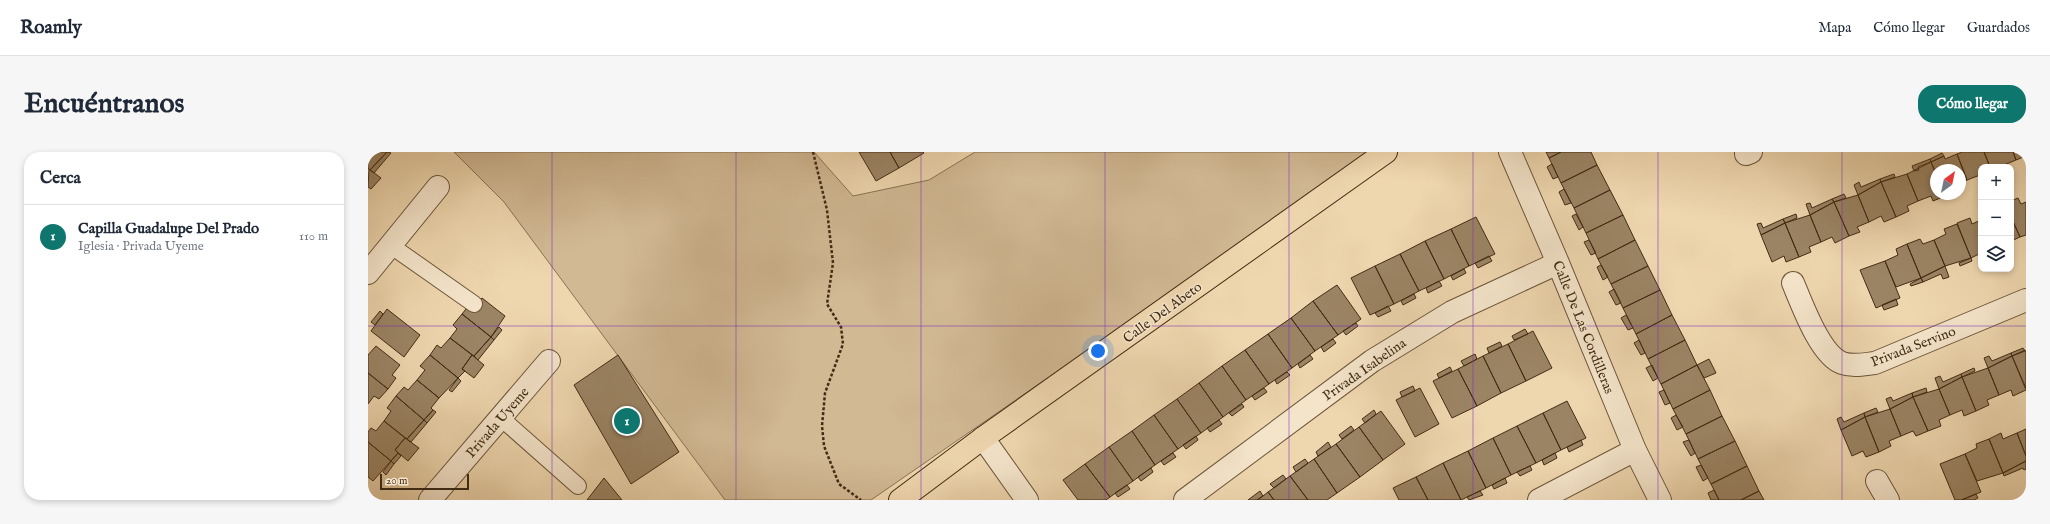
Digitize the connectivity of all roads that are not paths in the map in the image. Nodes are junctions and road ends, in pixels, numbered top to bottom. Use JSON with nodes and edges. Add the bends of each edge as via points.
{"nodes":[{"id":1,"x":1386,"y":152,"type":"edge"},
{"id":2,"x":1510,"y":152,"type":"edge"},
{"id":3,"x":1746,"y":152,"type":"edge"},
{"id":4,"x":1751,"y":152,"type":"edge"},
{"id":5,"x":438,"y":187,"type":"dead end"},
{"id":6,"x":390,"y":245,"type":"junction"},
{"id":7,"x":1558,"y":263,"type":"junction"},
{"id":8,"x":368,"y":273,"type":"edge"},
{"id":9,"x":1793,"y":283,"type":"dead end"},
{"id":10,"x":2026,"y":300,"type":"edge"},
{"id":11,"x":474,"y":304,"type":"dead end"},
{"id":12,"x":549,"y":361,"type":"dead end"},
{"id":13,"x":501,"y":418,"type":"junction"},
{"id":14,"x":983,"y":438,"type":"junction"},
{"id":15,"x":1635,"y":450,"type":"junction"},
{"id":16,"x":1877,"y":481,"type":"dead end"},
{"id":17,"x":578,"y":486,"type":"dead end"},
{"id":18,"x":430,"y":500,"type":"edge"},
{"id":19,"x":900,"y":500,"type":"edge"},
{"id":20,"x":1028,"y":500,"type":"edge"},
{"id":21,"x":1185,"y":500,"type":"edge"},
{"id":22,"x":1539,"y":500,"type":"edge"},
{"id":23,"x":1660,"y":500,"type":"edge"},
{"id":24,"x":1888,"y":500,"type":"edge"}],
"edges":[{"from":1,"to":14,"type":"main road","name":"Calle Del Abeto"},
{"from":2,"to":7,"type":"street","name":"Calle De Las Cordilleras"},
{"from":3,"to":4,"type":"street"},
{"from":5,"to":6,"type":"street"},
{"from":6,"to":8,"type":"street"},
{"from":6,"to":11,"type":"lane"},
{"from":7,"to":15,"type":"street","name":"Calle De Las Cordilleras"},
{"from":7,"to":21,"type":"street","name":"Privada Isabelina","via":[[1452,312],[1372,361]]},
{"from":9,"to":10,"type":"street","name":"Privada Servino","via":[[1816,336],[1841,363],[1857,365],[1876,363]]},
{"from":12,"to":13,"type":"street","name":"Privada Uyeme"},
{"from":13,"to":17,"type":"lane"},
{"from":13,"to":18,"type":"street","name":"Privada Uyeme"},
{"from":14,"to":19,"type":"main road","name":"Calle Del Abeto"},
{"from":14,"to":20,"type":"street"},
{"from":15,"to":22,"type":"street"},
{"from":15,"to":23,"type":"street","name":"Calle De Las Cordilleras"},
{"from":16,"to":24,"type":"street"}]}
